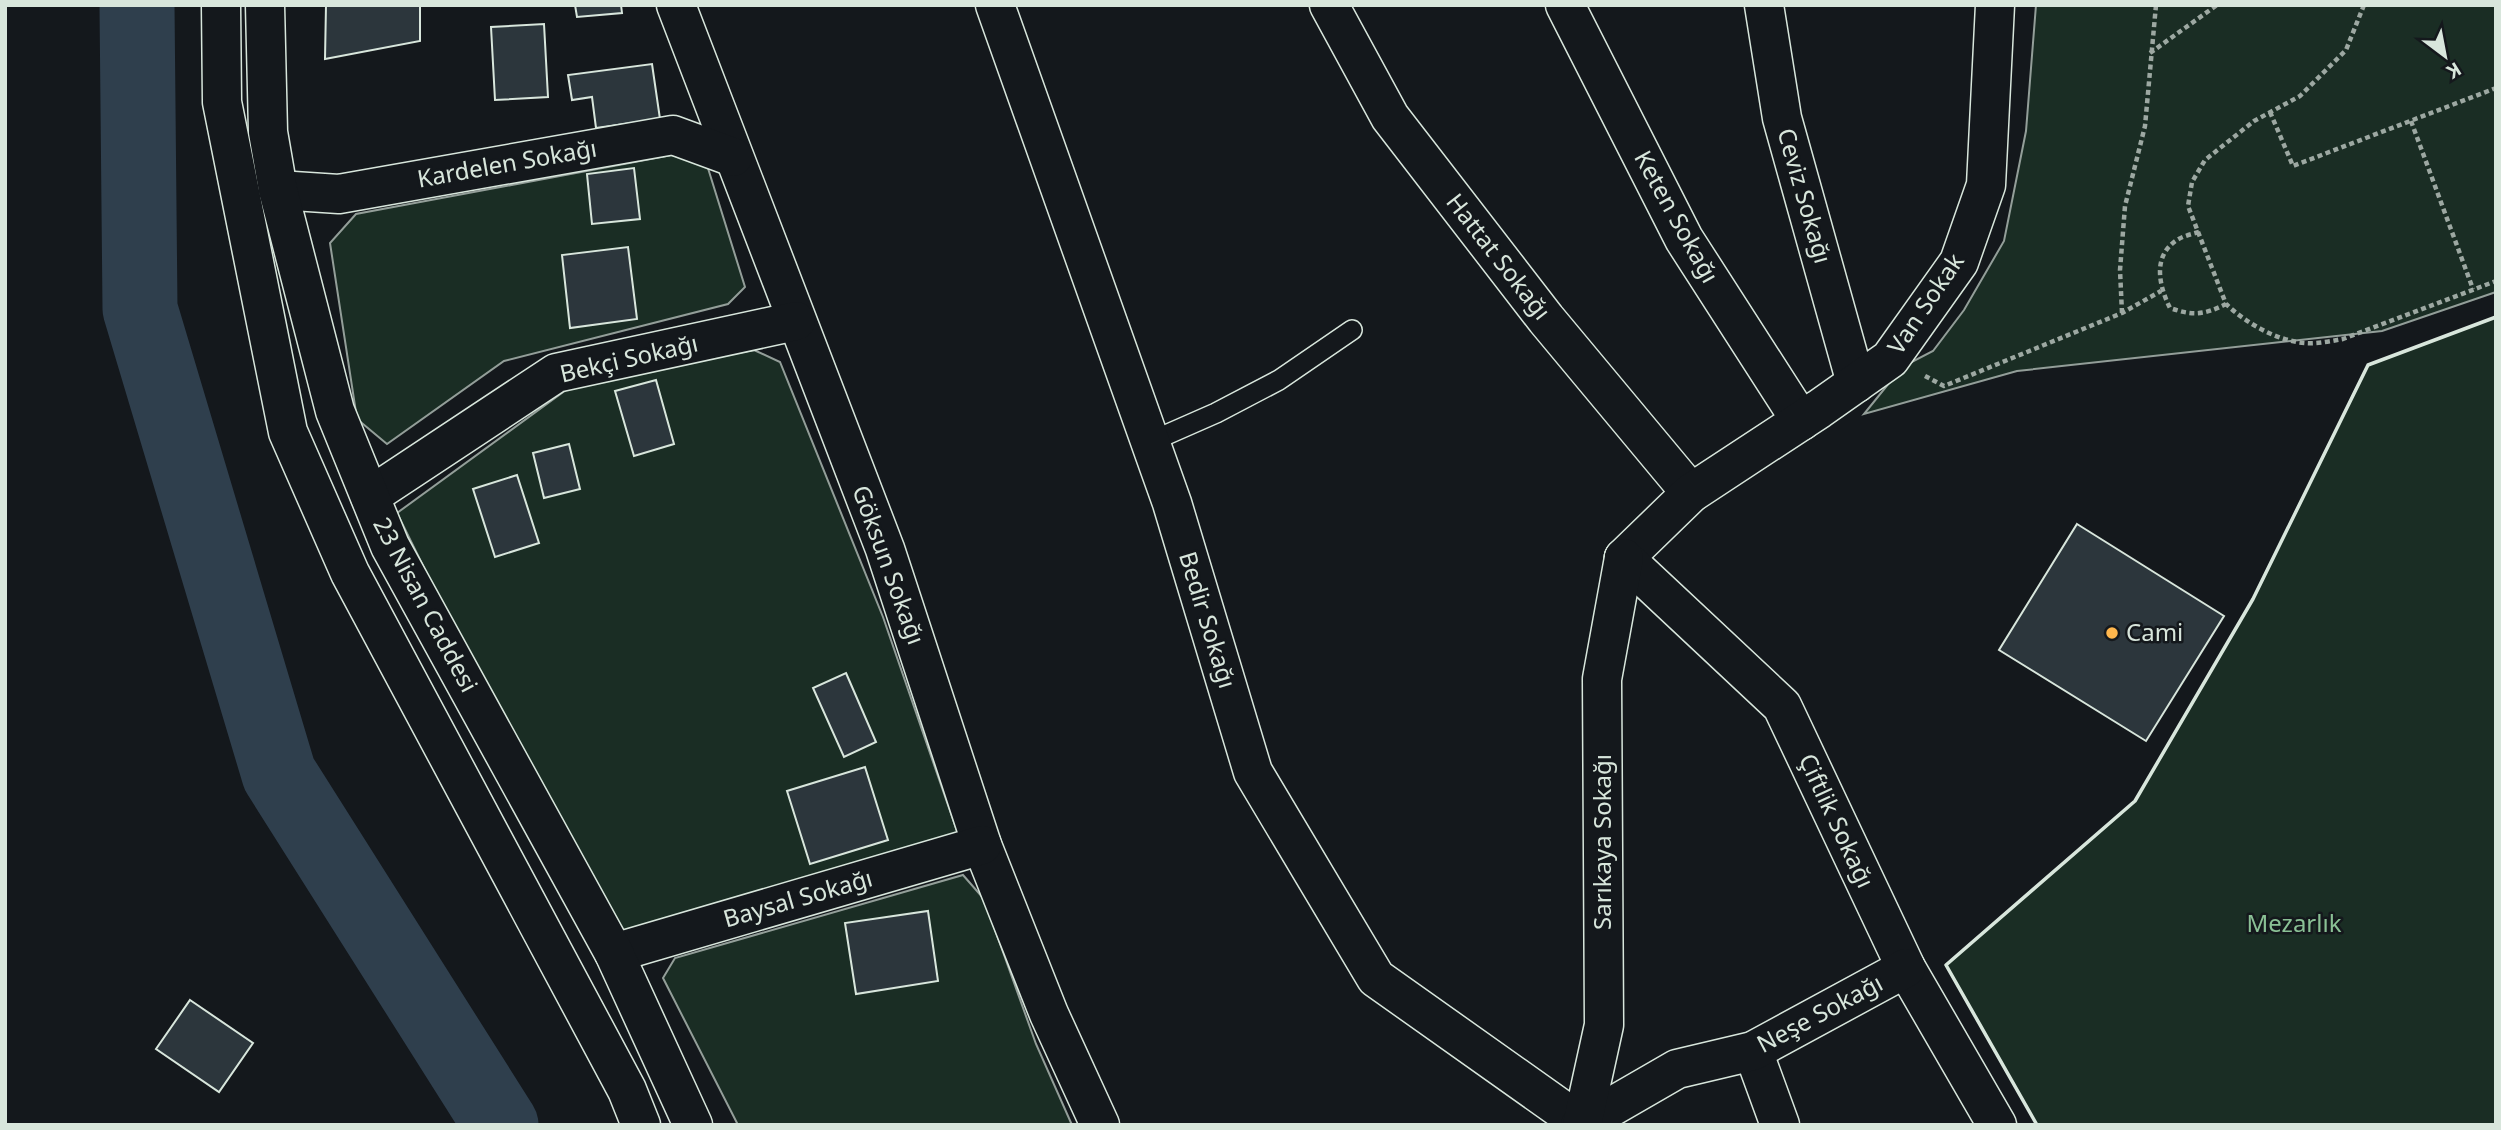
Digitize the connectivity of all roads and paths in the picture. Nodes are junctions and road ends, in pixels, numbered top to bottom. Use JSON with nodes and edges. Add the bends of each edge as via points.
{"nodes":[{"id":1,"x":221,"y":5,"type":"edge"},
{"id":2,"x":265,"y":5,"type":"edge"},
{"id":3,"x":676,"y":5,"type":"edge"},
{"id":4,"x":995,"y":5,"type":"edge"},
{"id":5,"x":1329,"y":5,"type":"edge"},
{"id":6,"x":1565,"y":5,"type":"edge"},
{"id":7,"x":1764,"y":5,"type":"edge"},
{"id":8,"x":1995,"y":5,"type":"edge"},
{"id":9,"x":2156,"y":5,"type":"edge"},
{"id":10,"x":2217,"y":5,"type":"edge"},
{"id":11,"x":2364,"y":5,"type":"edge"},
{"id":12,"x":2150,"y":53,"type":"junction"},
{"id":13,"x":2496,"y":88,"type":"edge"},
{"id":14,"x":2270,"y":112,"type":"junction"},
{"id":15,"x":2411,"y":121,"type":"junction"},
{"id":16,"x":733,"y":157,"type":"junction"},
{"id":17,"x":278,"y":190,"type":"junction"},
{"id":18,"x":2199,"y":232,"type":"junction"},
{"id":19,"x":2496,"y":281,"type":"edge"},
{"id":20,"x":2473,"y":289,"type":"junction"},
{"id":21,"x":2161,"y":291,"type":"junction"},
{"id":22,"x":2226,"y":304,"type":"junction"},
{"id":23,"x":2122,"y":313,"type":"junction"},
{"id":24,"x":796,"y":321,"type":"junction"},
{"id":25,"x":1352,"y":330,"type":"dead end"},
{"id":26,"x":1890,"y":359,"type":"junction"},
{"id":27,"x":1856,"y":383,"type":"junction"},
{"id":28,"x":1801,"y":421,"type":"junction"},
{"id":29,"x":1150,"y":442,"type":"junction"},
{"id":30,"x":1691,"y":493,"type":"junction"},
{"id":31,"x":370,"y":496,"type":"junction"},
{"id":32,"x":1624,"y":558,"type":"junction"},
{"id":33,"x":982,"y":845,"type":"junction"},
{"id":34,"x":614,"y":953,"type":"junction"},
{"id":35,"x":1906,"y":968,"type":"junction"},
{"id":36,"x":1753,"y":1051,"type":"junction"},
{"id":37,"x":641,"y":1125,"type":"edge"},
{"id":38,"x":693,"y":1125,"type":"edge"},
{"id":39,"x":1100,"y":1125,"type":"edge"},
{"id":40,"x":1581,"y":1125,"type":"edge"},
{"id":41,"x":1780,"y":1125,"type":"edge"},
{"id":42,"x":1997,"y":1125,"type":"edge"}],
"edges":[{"from":1,"to":37,"type":"street","name":"23 Nisan Caddesi","via":[[222,102],[288,432],[350,573],[627,1090]]},
{"from":2,"to":17,"type":"street","name":"23 Nisan Caddesi","via":[[268,132]]},
{"from":3,"to":16,"type":"street","name":"Göksun Sokağı"},
{"from":4,"to":29,"type":"street","name":"Bedir Sokağı"},
{"from":5,"to":30,"type":"street","name":"Hattat Sokağı","via":[[1390,117],[1546,319]]},
{"from":6,"to":28,"type":"street","name":"Keten Sokağı","via":[[1684,239]]},
{"from":7,"to":27,"type":"street","name":"Ceviz Sokağı","via":[[1782,118]]},
{"from":8,"to":26,"type":"street","name":"Van Sokak","via":[[1986,185],[1959,262]]},
{"from":9,"to":12,"type":"path"},
{"from":10,"to":12,"type":"path"},
{"from":11,"to":14,"type":"path","via":[[2346,50],[2301,96]]},
{"from":12,"to":23,"type":"path","via":[[2145,126],[2126,206],[2120,270]]},
{"from":13,"to":15,"type":"path"},
{"from":14,"to":15,"type":"path","via":[[2293,166]]},
{"from":14,"to":18,"type":"path","via":[[2205,160],[2192,181],[2188,206]]},
{"from":15,"to":20,"type":"path"},
{"from":16,"to":17,"type":"street","name":"Kardelen Sokağı","via":[[673,135],[339,194]]},
{"from":16,"to":24,"type":"street","name":"Göksun Sokağı"},
{"from":17,"to":31,"type":"street","name":"23 Nisan Caddesi","via":[[335,411]]},
{"from":18,"to":21,"type":"path","via":[[2177,240],[2165,251]]},
{"from":18,"to":22,"type":"path"},
{"from":19,"to":20,"type":"path"},
{"from":20,"to":22,"type":"path","via":[[2327,342],[2304,343],[2279,336]]},
{"from":21,"to":22,"type":"path","via":[[2171,308],[2188,314],[2210,312]]},
{"from":21,"to":23,"type":"path"},
{"from":23,"to":26,"type":"path","via":[[1944,386]]},
{"from":24,"to":31,"type":"street","name":"Bekçi Sokağı","via":[[556,373]]},
{"from":24,"to":33,"type":"street","name":"Göksun Sokağı","via":[[885,549]]},
{"from":25,"to":29,"type":"lane","via":[[1279,380]]},
{"from":26,"to":27,"type":"street","name":"Van Sokak"},
{"from":27,"to":28,"type":"street","name":"Van Sokak"},
{"from":28,"to":30,"type":"street","name":"Van Sokak"},
{"from":29,"to":40,"type":"street","name":"Bedir Sokağı","via":[[1253,772],[1376,978]]},
{"from":30,"to":32,"type":"street","name":"Van Sokak"},
{"from":31,"to":34,"type":"street","name":"23 Nisan Caddesi","via":[[390,547]]},
{"from":32,"to":35,"type":"street","name":"Çiftlik Sokağı","via":[[1782,706]]},
{"from":32,"to":40,"type":"street","name":"Sarıkaya Sokağı","via":[[1602,679],[1604,1025]]},
{"from":33,"to":34,"type":"street","name":"Baysal Sokağı"},
{"from":33,"to":39,"type":"street","name":"Göksun Sokağı","via":[[1049,1014]]},
{"from":34,"to":38,"type":"street","name":"23 Nisan Caddesi"},
{"from":35,"to":36,"type":"street","name":"Neşe Sokağı"},
{"from":35,"to":42,"type":"street","name":"Çiftlik Sokağı"},
{"from":36,"to":40,"type":"street","name":"Neşe Sokağı","via":[[1677,1069]]},
{"from":36,"to":41,"type":"street"}]}
